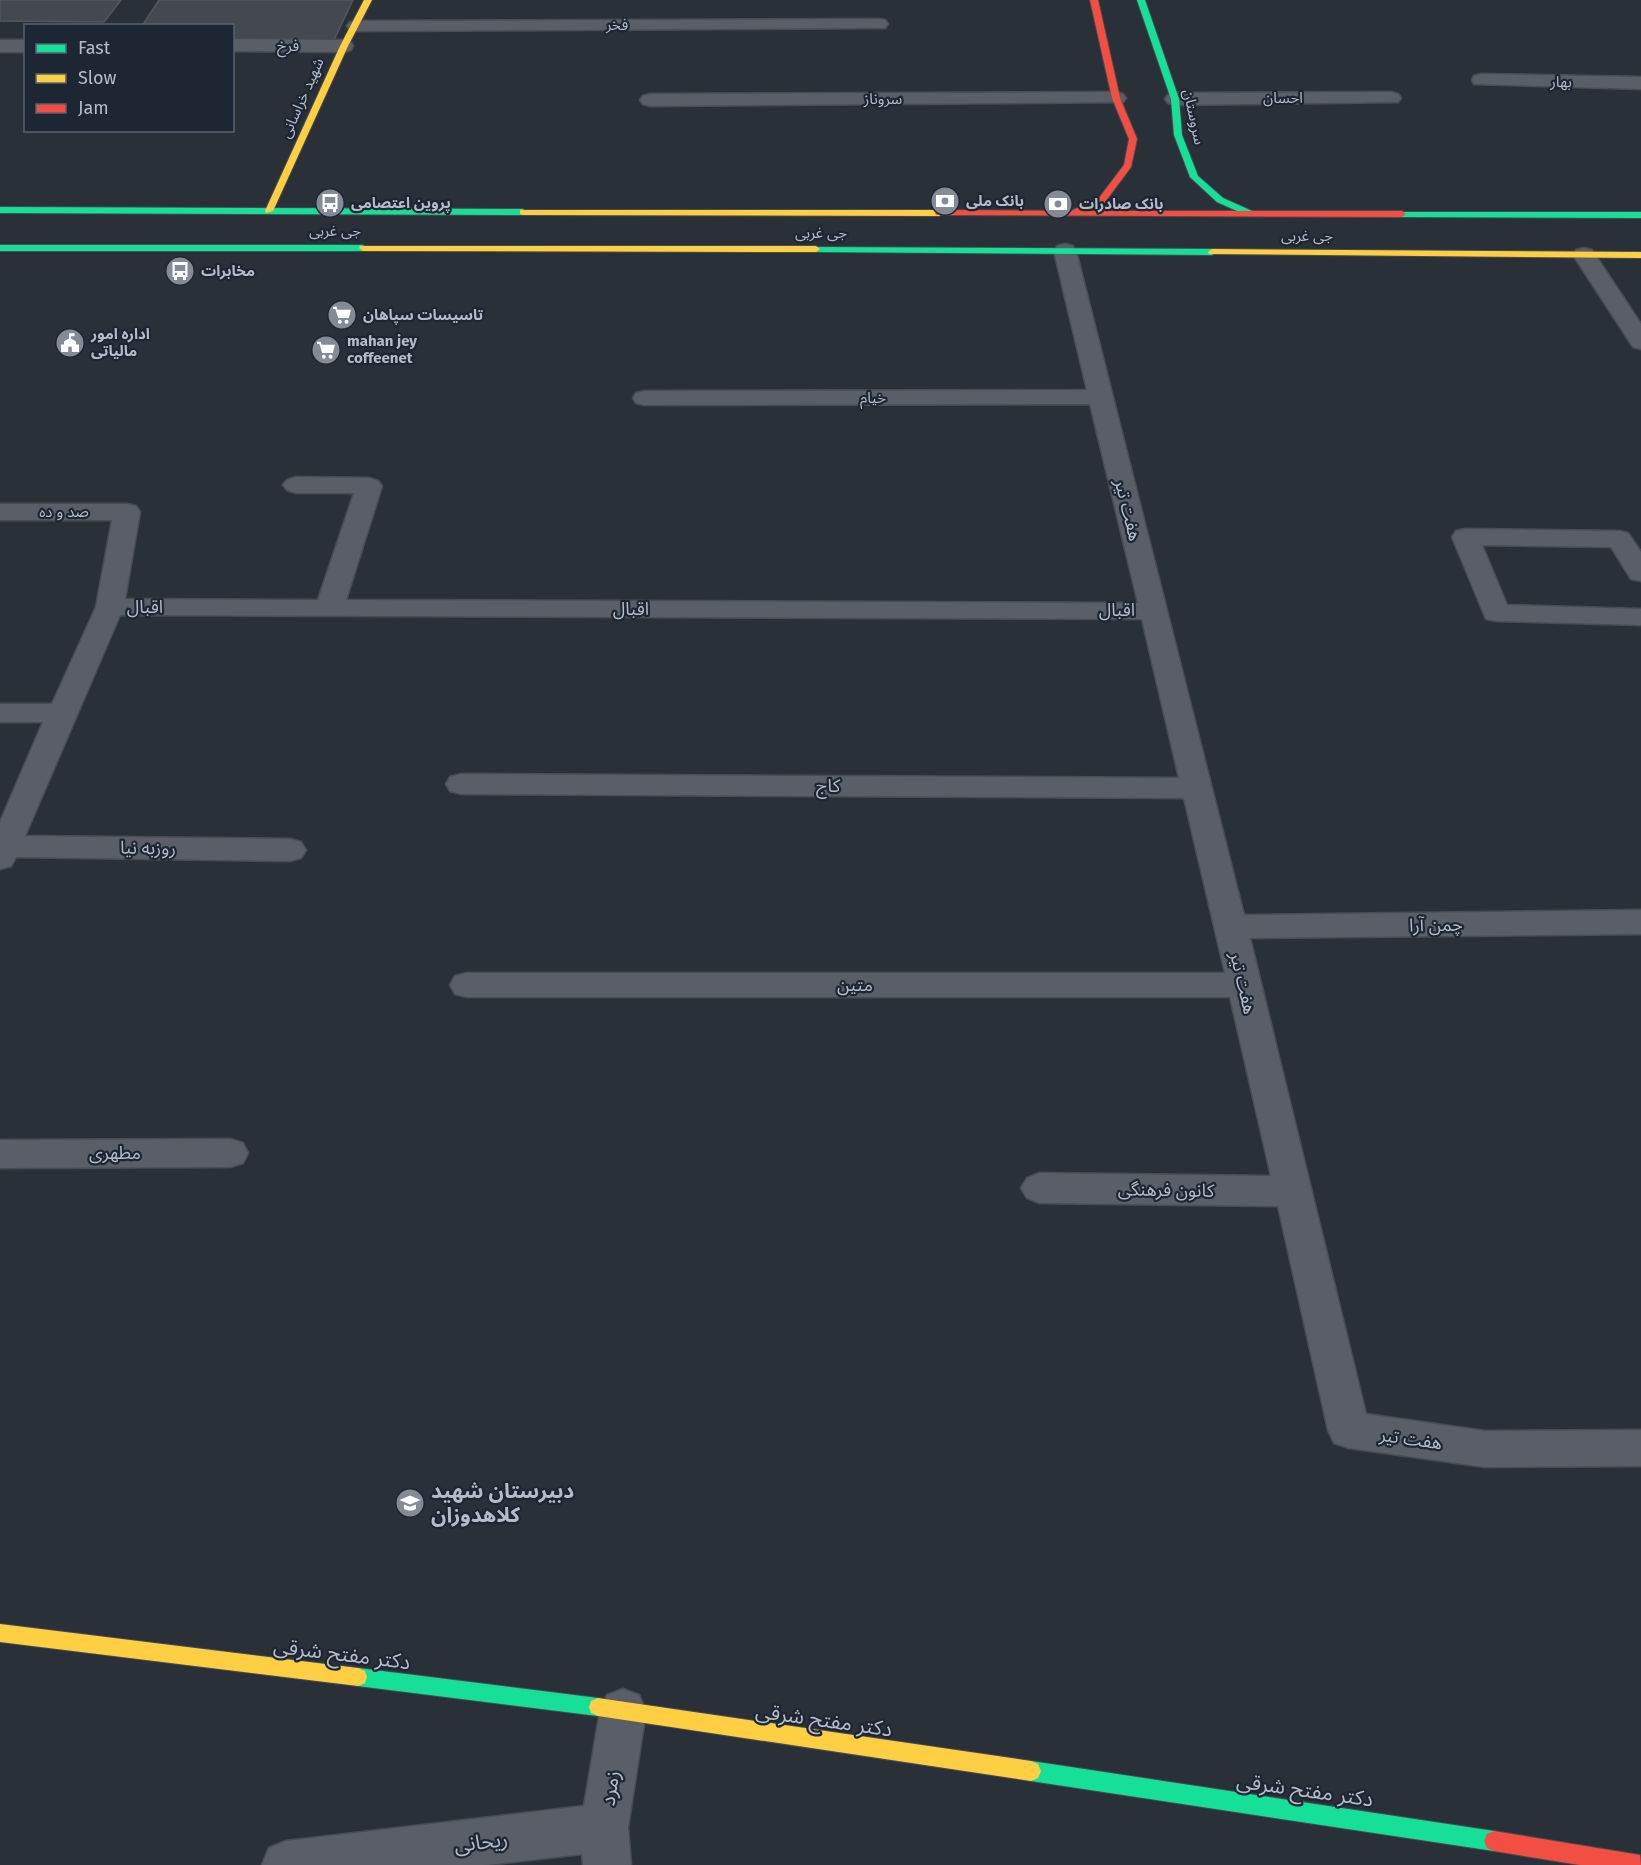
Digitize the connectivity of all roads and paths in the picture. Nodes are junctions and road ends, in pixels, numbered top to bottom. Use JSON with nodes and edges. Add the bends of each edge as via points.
{"nodes":[{"id":1,"x":368,"y":0,"type":"edge"},
{"id":2,"x":1094,"y":0,"type":"edge"},
{"id":3,"x":1141,"y":0,"type":"edge"},
{"id":4,"x":879,"y":24,"type":"dead end"},
{"id":5,"x":356,"y":26,"type":"junction"},
{"id":6,"x":234,"y":45,"type":"edge"},
{"id":7,"x":0,"y":46,"type":"edge"},
{"id":8,"x":24,"y":46,"type":"edge"},
{"id":9,"x":344,"y":46,"type":"junction"},
{"id":10,"x":1481,"y":80,"type":"dead end"},
{"id":11,"x":1641,"y":83,"type":"edge"},
{"id":12,"x":1116,"y":98,"type":"junction"},
{"id":13,"x":1391,"y":98,"type":"dead end"},
{"id":14,"x":1175,"y":99,"type":"junction"},
{"id":15,"x":650,"y":100,"type":"dead end"},
{"id":16,"x":0,"y":210,"type":"edge"},
{"id":17,"x":269,"y":211,"type":"junction"},
{"id":18,"x":1073,"y":213,"type":"junction"},
{"id":19,"x":1249,"y":213,"type":"junction"},
{"id":20,"x":1641,"y":215,"type":"edge"},
{"id":21,"x":0,"y":248,"type":"edge"},
{"id":22,"x":1065,"y":251,"type":"junction"},
{"id":23,"x":1584,"y":255,"type":"junction"},
{"id":24,"x":1641,"y":255,"type":"edge"},
{"id":25,"x":1641,"y":342,"type":"edge"},
{"id":26,"x":1101,"y":397,"type":"junction"},
{"id":27,"x":645,"y":398,"type":"dead end"},
{"id":28,"x":296,"y":485,"type":"dead end"},
{"id":29,"x":0,"y":512,"type":"edge"},
{"id":30,"x":127,"y":512,"type":"joint"},
{"id":31,"x":1640,"y":575,"type":"edge"},
{"id":32,"x":110,"y":607,"type":"junction"},
{"id":33,"x":329,"y":608,"type":"junction"},
{"id":34,"x":1152,"y":611,"type":"junction"},
{"id":35,"x":1641,"y":617,"type":"edge"},
{"id":36,"x":0,"y":713,"type":"edge"},
{"id":37,"x":62,"y":713,"type":"junction"},
{"id":38,"x":461,"y":784,"type":"dead end"},
{"id":39,"x":1195,"y":788,"type":"junction"},
{"id":40,"x":290,"y":850,"type":"dead end"},
{"id":41,"x":3,"y":852,"type":"edge"},
{"id":42,"x":1641,"y":922,"type":"edge"},
{"id":43,"x":1231,"y":927,"type":"junction"},
{"id":44,"x":467,"y":985,"type":"dead end"},
{"id":45,"x":1243,"y":985,"type":"junction"},
{"id":46,"x":230,"y":1153,"type":"dead end"},
{"id":47,"x":0,"y":1154,"type":"edge"},
{"id":48,"x":1040,"y":1188,"type":"dead end"},
{"id":49,"x":1293,"y":1191,"type":"junction"},
{"id":50,"x":1641,"y":1448,"type":"edge"},
{"id":51,"x":0,"y":1633,"type":"edge"},
{"id":52,"x":623,"y":1712,"type":"junction"},
{"id":53,"x":606,"y":1846,"type":"edge"},
{"id":54,"x":396,"y":1858,"type":"edge"},
{"id":55,"x":286,"y":1865,"type":"edge"},
{"id":56,"x":1640,"y":1865,"type":"edge"}],
"edges":[{"from":1,"to":5,"type":"main road","name":"شهید خراسانی"},
{"from":2,"to":12,"type":"main road"},
{"from":3,"to":14,"type":"main road","name":"سروستان"},
{"from":4,"to":5,"type":"street","name":"فخر"},
{"from":5,"to":9,"type":"main road","name":"شهید خراسانی"},
{"from":6,"to":9,"type":"street","name":"فرخ"},
{"from":7,"to":8,"type":"street"},
{"from":9,"to":17,"type":"main road","name":"شهید خراسانی"},
{"from":10,"to":11,"type":"street","name":"بهار"},
{"from":12,"to":15,"type":"street","name":"سروناز"},
{"from":12,"to":18,"type":"main road","via":[[1133,139],[1128,165],[1102,200]]},
{"from":13,"to":14,"type":"street","name":"احسان"},
{"from":14,"to":19,"type":"main road","name":"سروستان","via":[[1178,135],[1194,177],[1220,200]]},
{"from":16,"to":17,"type":"main road","name":"جی غربی"},
{"from":17,"to":18,"type":"main road","name":"جی غربی"},
{"from":18,"to":19,"type":"main road","name":"جی غربی"},
{"from":19,"to":20,"type":"main road","name":"جی غربی"},
{"from":21,"to":22,"type":"main road","name":"جی غربی"},
{"from":22,"to":23,"type":"main road","name":"جی غربی"},
{"from":22,"to":26,"type":"street","name":"هفت تیر"},
{"from":23,"to":24,"type":"main road","name":"جی غربی"},
{"from":23,"to":25,"type":"street"},
{"from":26,"to":27,"type":"street","name":"خیام"},
{"from":26,"to":34,"type":"street","name":"هفت تیر"},
{"from":28,"to":33,"type":"street","via":[[369,486]]},
{"from":29,"to":30,"type":"street","name":"صد و ده"},
{"from":30,"to":32,"type":"street","name":"اقبال"},
{"from":31,"to":35,"type":"street","via":[[1619,539],[1465,537],[1496,614]]},
{"from":32,"to":33,"type":"street","name":"اقبال"},
{"from":32,"to":37,"type":"street","name":"اقبال"},
{"from":33,"to":34,"type":"street","name":"اقبال"},
{"from":34,"to":39,"type":"street","name":"هفت تیر"},
{"from":36,"to":37,"type":"street"},
{"from":37,"to":41,"type":"street","name":"اقبال"},
{"from":38,"to":39,"type":"street","name":"کاج"},
{"from":39,"to":43,"type":"street","name":"هفت تیر"},
{"from":40,"to":41,"type":"street","name":"روزبه نیا"},
{"from":42,"to":43,"type":"street","name":"چمن آرا"},
{"from":43,"to":45,"type":"street","name":"هفت تیر"},
{"from":44,"to":45,"type":"street","name":"متین"},
{"from":45,"to":49,"type":"street","name":"هفت تیر"},
{"from":46,"to":47,"type":"street","name":"مطهری"},
{"from":48,"to":49,"type":"street","name":"کانون فرهنگی"},
{"from":49,"to":50,"type":"street","name":"هفت تیر","via":[[1349,1430],[1485,1449]]},
{"from":51,"to":52,"type":"main road","name":"دکتر مفتح شرقی"},
{"from":52,"to":53,"type":"street","name":"زمرد"},
{"from":52,"to":56,"type":"main road","name":"دکتر مفتح شرقی","via":[[1410,1827]]},
{"from":53,"to":54,"type":"street","name":"ریحانی"},
{"from":54,"to":55,"type":"street","name":"ریحانی"}]}
